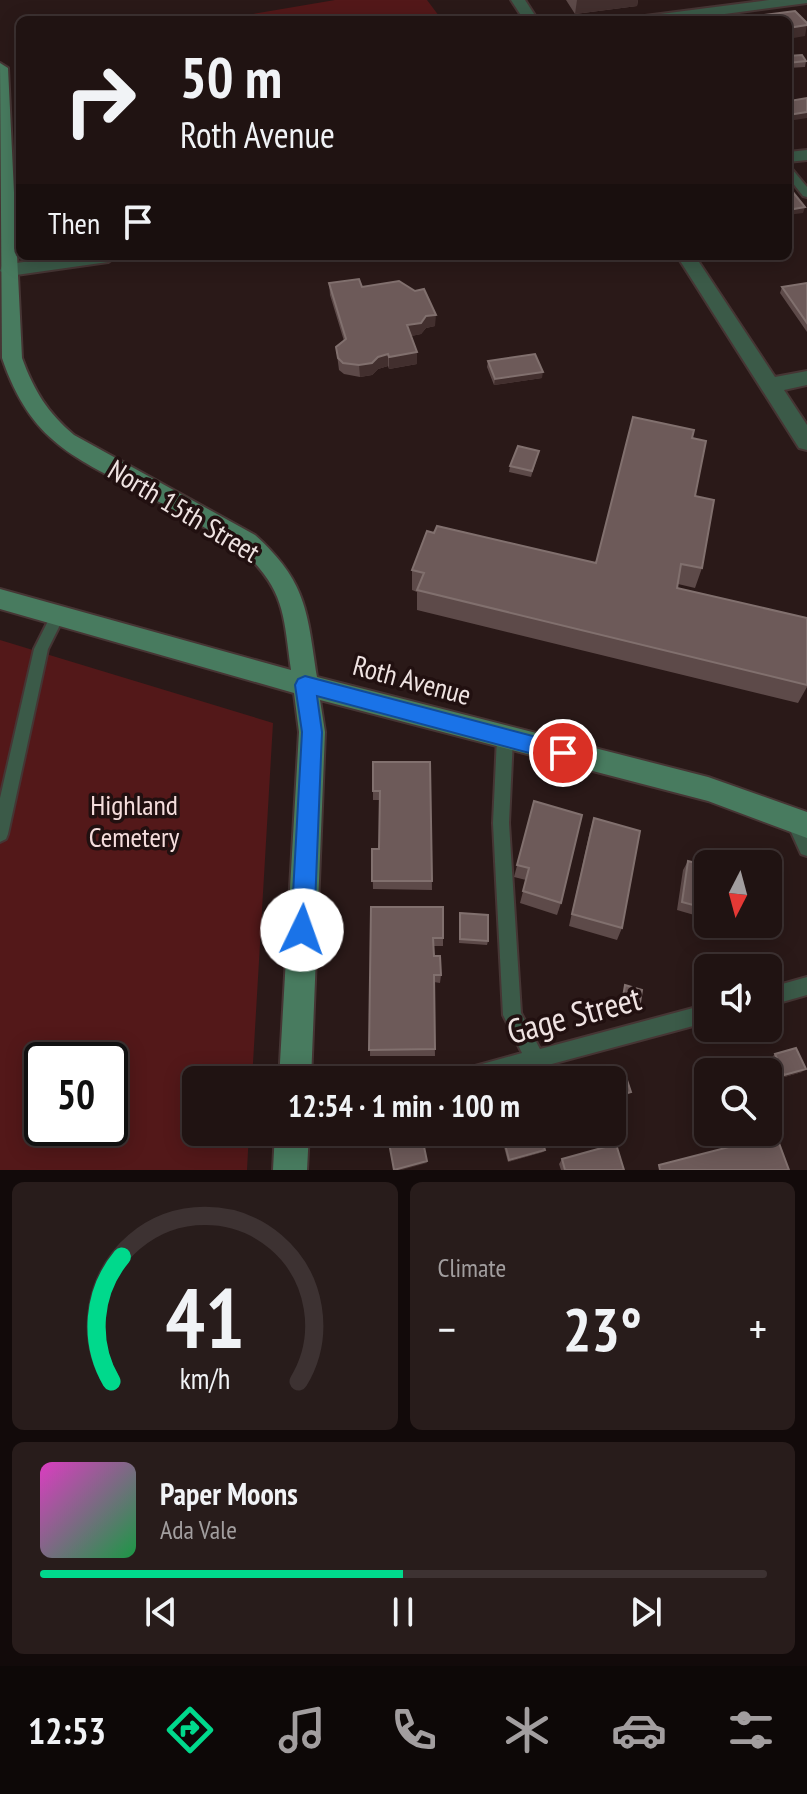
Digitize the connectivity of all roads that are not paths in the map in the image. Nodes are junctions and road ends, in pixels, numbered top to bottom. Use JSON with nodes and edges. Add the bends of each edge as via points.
{"nodes":[{"id":1,"x":803,"y":0,"type":"edge"},
{"id":2,"x":677,"y":16,"type":"edge"},
{"id":3,"x":0,"y":68,"type":"edge"},
{"id":4,"x":1,"y":111,"type":"edge"},
{"id":5,"x":792,"y":176,"type":"edge"},
{"id":6,"x":807,"y":194,"type":"edge"},
{"id":7,"x":80,"y":260,"type":"edge"},
{"id":8,"x":689,"y":260,"type":"edge"},
{"id":9,"x":9,"y":270,"type":"junction"},
{"id":10,"x":807,"y":378,"type":"edge"},
{"id":11,"x":770,"y":385,"type":"junction"},
{"id":12,"x":807,"y":442,"type":"edge"},
{"id":13,"x":0,"y":599,"type":"edge"},
{"id":14,"x":58,"y":615,"type":"junction"},
{"id":15,"x":305,"y":685,"type":"junction"},
{"id":16,"x":505,"y":738,"type":"junction"},
{"id":17,"x":800,"y":823,"type":"edge"},
{"id":18,"x":0,"y":834,"type":"edge"},
{"id":19,"x":807,"y":848,"type":"edge"},
{"id":20,"x":807,"y":986,"type":"edge"},
{"id":21,"x":782,"y":993,"type":"edge"},
{"id":22,"x":694,"y":1017,"type":"edge"},
{"id":23,"x":535,"y":1059,"type":"junction"},
{"id":24,"x":296,"y":1066,"type":"edge"},
{"id":25,"x":509,"y":1066,"type":"edge"},
{"id":26,"x":291,"y":1146,"type":"edge"},
{"id":27,"x":290,"y":1170,"type":"edge"}],
"edges":[{"from":1,"to":2,"type":"street"},
{"from":3,"to":4,"type":"main road","name":"North 15th Street"},
{"from":4,"to":9,"type":"main road","name":"North 15th Street"},
{"from":5,"to":6,"type":"lane"},
{"from":7,"to":9,"type":"street"},
{"from":8,"to":11,"type":"street"},
{"from":9,"to":15,"type":"main road","name":"North 15th Street","via":[[12,358],[30,406],[72,447],[247,541],[271,563],[295,610]]},
{"from":10,"to":11,"type":"street"},
{"from":11,"to":12,"type":"street"},
{"from":13,"to":14,"type":"main road","name":"Roth Avenue"},
{"from":14,"to":15,"type":"main road","name":"Roth Avenue"},
{"from":14,"to":18,"type":"lane","via":[[41,649]]},
{"from":15,"to":16,"type":"main road","name":"Roth Avenue"},
{"from":15,"to":24,"type":"main road","name":"North 15th Street","via":[[312,732]]},
{"from":16,"to":17,"type":"main road","name":"Roth Avenue","via":[[708,789]]},
{"from":16,"to":23,"type":"lane","via":[[501,823],[512,1015]]},
{"from":17,"to":19,"type":"lane"},
{"from":20,"to":21,"type":"lane"},
{"from":22,"to":23,"type":"lane","name":"Gage Street"},
{"from":23,"to":25,"type":"lane","name":"Gage Street"},
{"from":26,"to":27,"type":"main road"}]}
